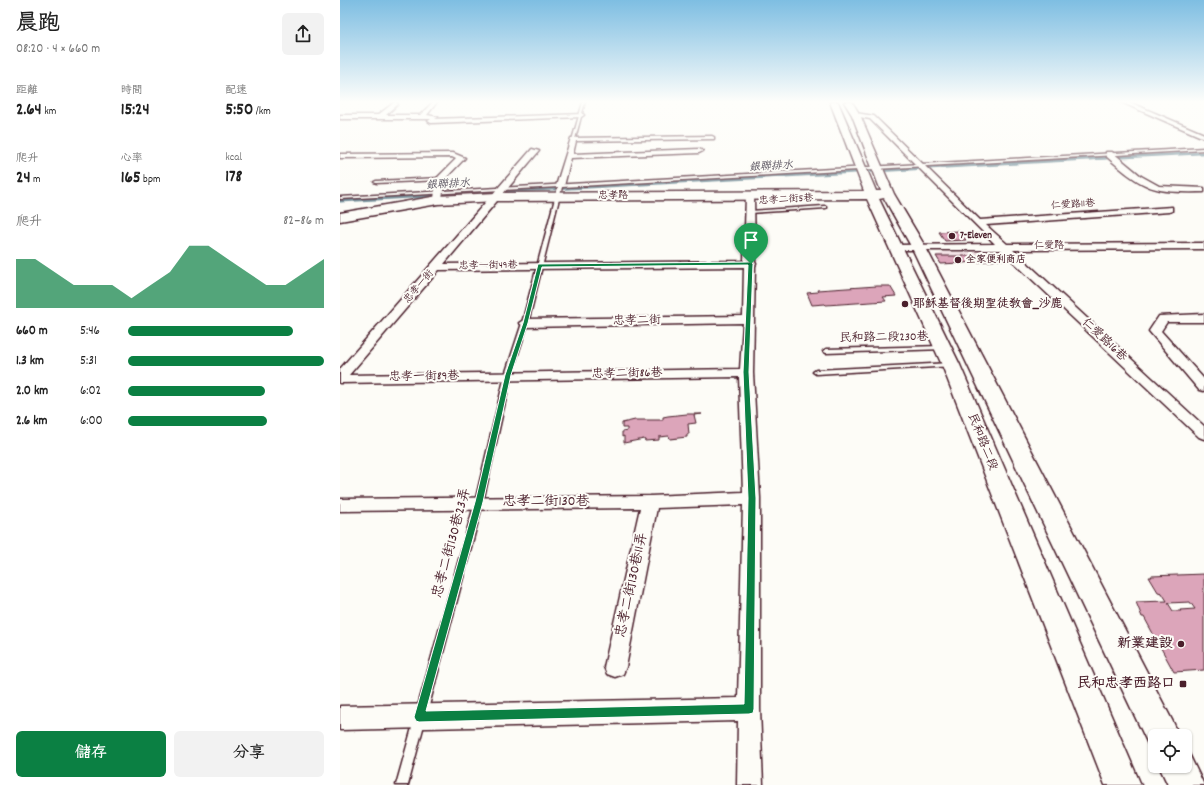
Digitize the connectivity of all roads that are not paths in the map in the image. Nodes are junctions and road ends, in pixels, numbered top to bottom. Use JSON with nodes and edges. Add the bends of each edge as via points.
{"nodes":[{"id":1,"x":700,"y":138,"type":"edge"},
{"id":2,"x":660,"y":139,"type":"edge"},
{"id":3,"x":850,"y":139,"type":"edge"},
{"id":4,"x":867,"y":139,"type":"edge"},
{"id":5,"x":893,"y":139,"type":"edge"},
{"id":6,"x":573,"y":140,"type":"joint"},
{"id":7,"x":1204,"y":149,"type":"edge"},
{"id":8,"x":534,"y":151,"type":"dead end"},
{"id":9,"x":340,"y":156,"type":"edge"},
{"id":10,"x":569,"y":156,"type":"junction"},
{"id":11,"x":1112,"y":157,"type":"junction"},
{"id":12,"x":920,"y":166,"type":"junction"},
{"id":13,"x":879,"y":168,"type":"junction"},
{"id":14,"x":863,"y":169,"type":"junction"},
{"id":15,"x":440,"y":179,"type":"junction"},
{"id":16,"x":376,"y":182,"type":"dead end"},
{"id":17,"x":1204,"y":190,"type":"edge"},
{"id":18,"x":558,"y":191,"type":"junction"},
{"id":19,"x":501,"y":193,"type":"junction"},
{"id":20,"x":888,"y":194,"type":"junction"},
{"id":21,"x":750,"y":195,"type":"junction"},
{"id":22,"x":872,"y":195,"type":"junction"},
{"id":23,"x":438,"y":196,"type":"junction"},
{"id":24,"x":340,"y":198,"type":"edge"},
{"id":25,"x":824,"y":207,"type":"dead end"},
{"id":26,"x":1169,"y":209,"type":"dead end"},
{"id":27,"x":750,"y":212,"type":"junction"},
{"id":28,"x":340,"y":217,"type":"edge"},
{"id":29,"x":978,"y":223,"type":"junction"},
{"id":30,"x":1004,"y":246,"type":"junction"},
{"id":31,"x":1204,"y":246,"type":"edge"},
{"id":32,"x":907,"y":248,"type":"junction"},
{"id":33,"x":751,"y":264,"type":"junction"},
{"id":34,"x":540,"y":265,"type":"junction"},
{"id":35,"x":436,"y":267,"type":"junction"},
{"id":36,"x":1204,"y":318,"type":"edge"},
{"id":37,"x":749,"y":319,"type":"junction"},
{"id":38,"x":525,"y":323,"type":"junction"},
{"id":39,"x":826,"y":351,"type":"dead end"},
{"id":40,"x":947,"y":357,"type":"junction"},
{"id":41,"x":746,"y":372,"type":"junction"},
{"id":42,"x":816,"y":372,"type":"dead end"},
{"id":43,"x":508,"y":375,"type":"junction"},
{"id":44,"x":340,"y":378,"type":"edge"},
{"id":45,"x":1204,"y":387,"type":"edge"},
{"id":46,"x":1204,"y":434,"type":"edge"},
{"id":47,"x":752,"y":498,"type":"junction"},
{"id":48,"x":479,"y":502,"type":"junction"},
{"id":49,"x":650,"y":502,"type":"junction"},
{"id":50,"x":340,"y":505,"type":"edge"},
{"id":51,"x":615,"y":667,"type":"dead end"},
{"id":52,"x":749,"y":709,"type":"junction"},
{"id":53,"x":419,"y":717,"type":"junction"},
{"id":54,"x":340,"y":718,"type":"edge"},
{"id":55,"x":1158,"y":729,"type":"edge"},
{"id":56,"x":1180,"y":773,"type":"edge"},
{"id":57,"x":402,"y":785,"type":"edge"},
{"id":58,"x":750,"y":785,"type":"edge"},
{"id":59,"x":1123,"y":785,"type":"edge"},
{"id":60,"x":1186,"y":785,"type":"edge"}],
"edges":[{"from":1,"to":10,"type":"street","via":[[699,155]]},
{"from":2,"to":6,"type":"street"},
{"from":3,"to":14,"type":"street","name":"民和路二段"},
{"from":4,"to":13,"type":"street","name":"民和路二段"},
{"from":5,"to":12,"type":"street"},
{"from":6,"to":10,"type":"street"},
{"from":7,"to":11,"type":"lane"},
{"from":8,"to":19,"type":"street","name":"忠孝一街"},
{"from":9,"to":15,"type":"street","via":[[453,155],[461,159]]},
{"from":10,"to":18,"type":"street"},
{"from":11,"to":12,"type":"lane"},
{"from":11,"to":17,"type":"street","via":[[1159,188]]},
{"from":12,"to":13,"type":"lane"},
{"from":12,"to":29,"type":"street"},
{"from":13,"to":14,"type":"lane"},
{"from":13,"to":20,"type":"street","name":"民和路二段"},
{"from":14,"to":18,"type":"lane"},
{"from":14,"to":22,"type":"street","name":"民和路二段"},
{"from":15,"to":16,"type":"lane"},
{"from":15,"to":23,"type":"street"},
{"from":18,"to":19,"type":"street","name":"忠孝路"},
{"from":18,"to":21,"type":"street","name":"忠孝路"},
{"from":18,"to":34,"type":"lane","name":"忠孝二街130巷23弄"},
{"from":19,"to":23,"type":"street","name":"忠孝路"},
{"from":19,"to":35,"type":"street","name":"忠孝一街"},
{"from":20,"to":22,"type":"street","name":"忠孝路"},
{"from":20,"to":32,"type":"street","name":"民和路二段"},
{"from":21,"to":22,"type":"street","name":"忠孝路"},
{"from":21,"to":27,"type":"street"},
{"from":22,"to":32,"type":"street","name":"民和路二段"},
{"from":23,"to":24,"type":"lane"},
{"from":23,"to":28,"type":"street","name":"忠孝路"},
{"from":25,"to":27,"type":"lane","name":"忠孝二街5巷"},
{"from":26,"to":29,"type":"street","name":"仁愛路11巷"},
{"from":27,"to":33,"type":"street"},
{"from":29,"to":30,"type":"street"},
{"from":30,"to":31,"type":"street","name":"仁愛路"},
{"from":30,"to":32,"type":"street","name":"仁愛路"},
{"from":30,"to":46,"type":"street","name":"仁愛路16巷"},
{"from":32,"to":40,"type":"street","name":"民和路二段"},
{"from":32,"to":55,"type":"street","name":"民和路二段"},
{"from":33,"to":34,"type":"street","name":"忠孝一街49巷"},
{"from":33,"to":37,"type":"street"},
{"from":34,"to":35,"type":"street","name":"忠孝一街49巷"},
{"from":34,"to":38,"type":"lane","name":"忠孝二街130巷23弄"},
{"from":35,"to":44,"type":"street","name":"忠孝一街"},
{"from":36,"to":45,"type":"street","via":[[1163,319],[1155,330]]},
{"from":37,"to":38,"type":"street","name":"忠孝二街"},
{"from":37,"to":41,"type":"street"},
{"from":38,"to":43,"type":"lane","name":"忠孝二街130巷23弄"},
{"from":39,"to":40,"type":"lane","name":"民和路二段230巷"},
{"from":40,"to":42,"type":"lane"},
{"from":40,"to":59,"type":"street","name":"民和路二段"},
{"from":41,"to":43,"type":"street","name":"忠孝二街86巷"},
{"from":41,"to":47,"type":"street"},
{"from":43,"to":44,"type":"street","name":"忠孝一街89巷"},
{"from":43,"to":48,"type":"lane","name":"忠孝二街130巷23弄"},
{"from":47,"to":49,"type":"street","name":"忠孝二街130巷"},
{"from":47,"to":52,"type":"street"},
{"from":48,"to":49,"type":"street","name":"忠孝二街130巷"},
{"from":48,"to":50,"type":"street","name":"忠孝二街130巷"},
{"from":48,"to":53,"type":"lane","name":"忠孝二街130巷23弄"},
{"from":49,"to":51,"type":"street","name":"忠孝二街130巷11弄"},
{"from":52,"to":53,"type":"street"},
{"from":52,"to":58,"type":"street"},
{"from":53,"to":54,"type":"street"},
{"from":53,"to":57,"type":"lane","name":"忠孝二街130巷23弄"},
{"from":56,"to":60,"type":"street"}]}
